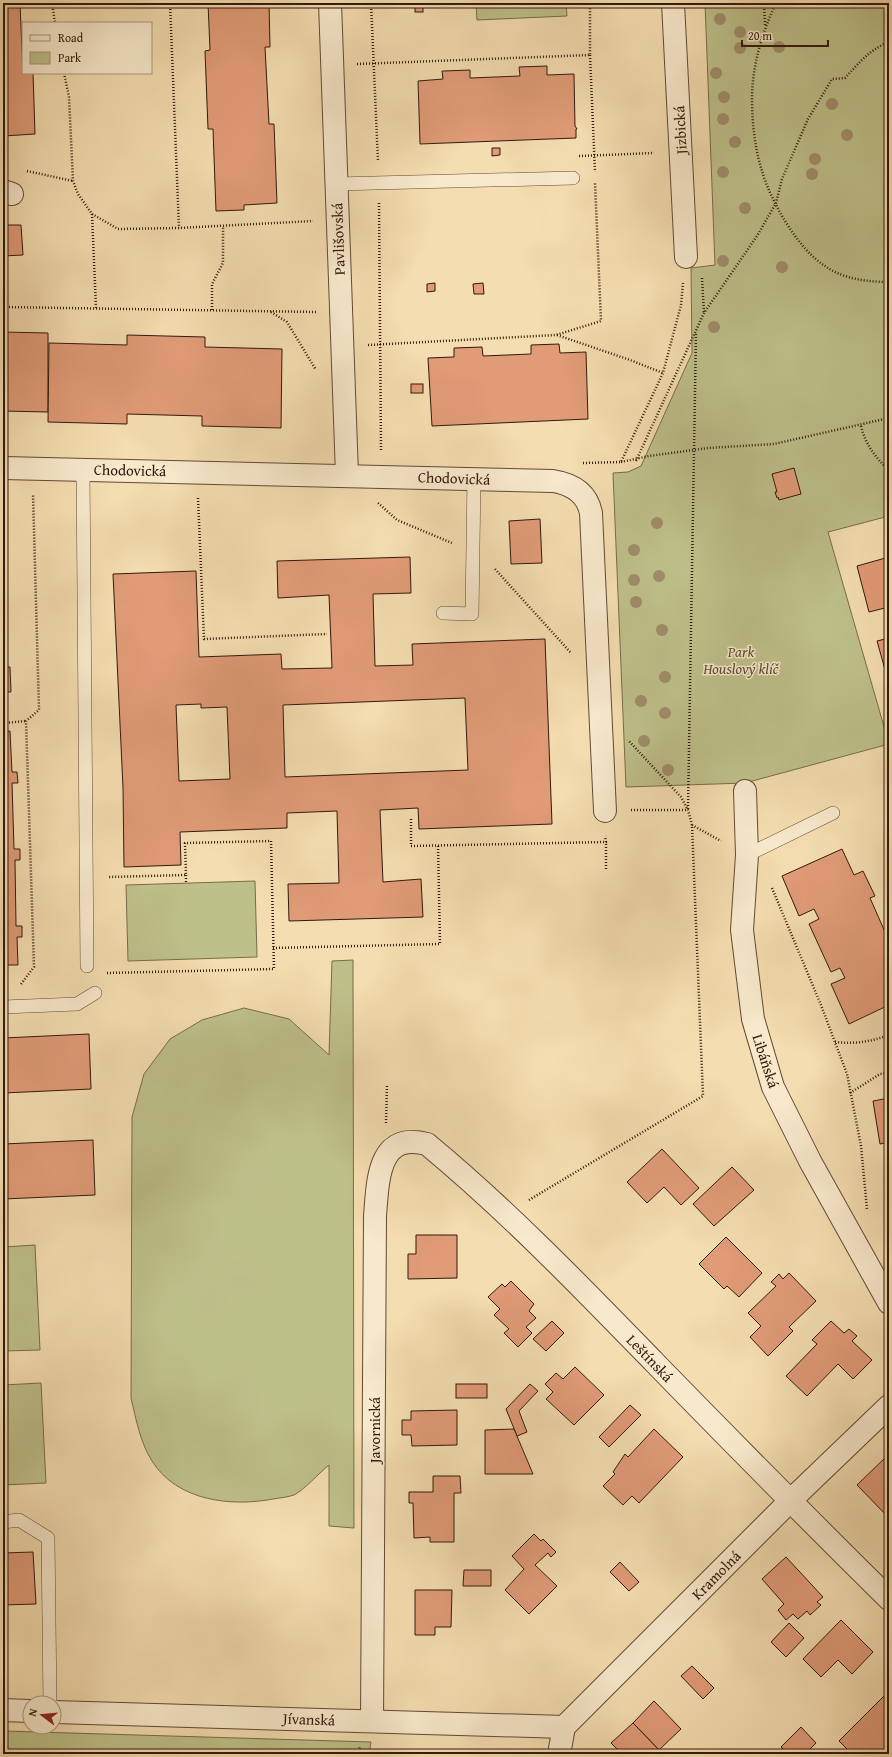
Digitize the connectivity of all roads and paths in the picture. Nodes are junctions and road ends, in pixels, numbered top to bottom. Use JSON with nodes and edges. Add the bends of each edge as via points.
{"nodes":[{"id":1,"x":52,"y":3,"type":"edge"},
{"id":2,"x":170,"y":3,"type":"edge"},
{"id":3,"x":330,"y":3,"type":"edge"},
{"id":4,"x":371,"y":3,"type":"edge"},
{"id":5,"x":590,"y":3,"type":"edge"},
{"id":6,"x":673,"y":3,"type":"edge"},
{"id":7,"x":764,"y":3,"type":"edge"},
{"id":8,"x":776,"y":3,"type":"edge"},
{"id":9,"x":55,"y":22,"type":"edge"},
{"id":10,"x":765,"y":25,"type":"junction"},
{"id":11,"x":889,"y":42,"type":"edge"},
{"id":12,"x":590,"y":55,"type":"junction"},
{"id":13,"x":374,"y":64,"type":"junction"},
{"id":14,"x":332,"y":65,"type":"junction"},
{"id":15,"x":64,"y":74,"type":"edge"},
{"id":16,"x":658,"y":152,"type":"dead end"},
{"id":17,"x":594,"y":155,"type":"junction"},
{"id":18,"x":571,"y":156,"type":"dead end"},
{"id":19,"x":26,"y":171,"type":"dead end"},
{"id":20,"x":573,"y":178,"type":"dead end"},
{"id":21,"x":73,"y":181,"type":"junction"},
{"id":22,"x":378,"y":183,"type":"junction"},
{"id":23,"x":336,"y":184,"type":"junction"},
{"id":24,"x":776,"y":203,"type":"junction"},
{"id":25,"x":92,"y":214,"type":"junction"},
{"id":26,"x":337,"y":220,"type":"junction"},
{"id":27,"x":223,"y":226,"type":"junction"},
{"id":28,"x":179,"y":228,"type":"junction"},
{"id":29,"x":694,"y":264,"type":"joint"},
{"id":30,"x":889,"y":282,"type":"edge"},
{"id":31,"x":681,"y":305,"type":"dead end"},
{"id":32,"x":3,"y":307,"type":"edge"},
{"id":33,"x":96,"y":308,"type":"junction"},
{"id":34,"x":212,"y":310,"type":"junction"},
{"id":35,"x":270,"y":311,"type":"junction"},
{"id":36,"x":341,"y":312,"type":"junction"},
{"id":37,"x":704,"y":313,"type":"junction"},
{"id":38,"x":696,"y":330,"type":"junction"},
{"id":39,"x":556,"y":335,"type":"junction"},
{"id":40,"x":380,"y":345,"type":"junction"},
{"id":41,"x":342,"y":347,"type":"junction"},
{"id":42,"x":316,"y":371,"type":"dead end"},
{"id":43,"x":663,"y":373,"type":"junction"},
{"id":44,"x":889,"y":418,"type":"edge"},
{"id":45,"x":861,"y":426,"type":"junction"},
{"id":46,"x":695,"y":450,"type":"junction"},
{"id":47,"x":381,"y":458,"type":"dead end"},
{"id":48,"x":636,"y":461,"type":"junction"},
{"id":49,"x":621,"y":462,"type":"junction"},
{"id":50,"x":581,"y":463,"type":"dead end"},
{"id":51,"x":3,"y":468,"type":"edge"},
{"id":52,"x":33,"y":468,"type":"junction"},
{"id":53,"x":83,"y":469,"type":"junction"},
{"id":54,"x":197,"y":472,"type":"junction"},
{"id":55,"x":889,"y":472,"type":"edge"},
{"id":56,"x":347,"y":475,"type":"junction"},
{"id":57,"x":474,"y":478,"type":"junction"},
{"id":58,"x":473,"y":552,"type":"junction"},
{"id":59,"x":443,"y":613,"type":"dead end"},
{"id":60,"x":327,"y":634,"type":"dead end"},
{"id":61,"x":574,"y":656,"type":"dead end"},
{"id":62,"x":26,"y":721,"type":"junction"},
{"id":63,"x":3,"y":723,"type":"edge"},
{"id":64,"x":624,"y":735,"type":"dead end"},
{"id":65,"x":745,"y":791,"type":"dead end"},
{"id":66,"x":688,"y":810,"type":"junction"},
{"id":67,"x":605,"y":811,"type":"junction"},
{"id":68,"x":833,"y":813,"type":"dead end"},
{"id":69,"x":411,"y":819,"type":"dead end"},
{"id":70,"x":606,"y":842,"type":"junction"},
{"id":71,"x":438,"y":845,"type":"junction"},
{"id":72,"x":747,"y":854,"type":"junction"},
{"id":73,"x":606,"y":869,"type":"dead end"},
{"id":74,"x":186,"y":875,"type":"junction"},
{"id":75,"x":86,"y":877,"type":"junction"},
{"id":76,"x":186,"y":883,"type":"dead end"},
{"id":77,"x":273,"y":948,"type":"junction"},
{"id":78,"x":87,"y":966,"type":"dead end"},
{"id":79,"x":95,"y":993,"type":"joint"},
{"id":80,"x":20,"y":1006,"type":"junction"},
{"id":81,"x":3,"y":1007,"type":"edge"},
{"id":82,"x":889,"y":1035,"type":"edge"},
{"id":83,"x":835,"y":1042,"type":"junction"},
{"id":84,"x":889,"y":1073,"type":"edge"},
{"id":85,"x":850,"y":1093,"type":"junction"},
{"id":86,"x":398,"y":1145,"type":"joint"},
{"id":87,"x":506,"y":1214,"type":"junction"},
{"id":88,"x":868,"y":1215,"type":"dead end"},
{"id":89,"x":889,"y":1304,"type":"edge"},
{"id":90,"x":889,"y":1406,"type":"edge"},
{"id":91,"x":790,"y":1501,"type":"junction"},
{"id":92,"x":3,"y":1522,"type":"edge"},
{"id":93,"x":889,"y":1598,"type":"edge"},
{"id":94,"x":50,"y":1695,"type":"edge"},
{"id":95,"x":3,"y":1710,"type":"edge"},
{"id":96,"x":22,"y":1711,"type":"edge"},
{"id":97,"x":62,"y":1712,"type":"edge"},
{"id":98,"x":372,"y":1721,"type":"junction"},
{"id":99,"x":564,"y":1727,"type":"junction"},
{"id":100,"x":559,"y":1754,"type":"edge"}],
"edges":[{"from":1,"to":9,"type":"path"},
{"from":2,"to":28,"type":"path"},
{"from":3,"to":14,"type":"street","name":"Pavlišovská"},
{"from":4,"to":13,"type":"path"},
{"from":5,"to":12,"type":"path"},
{"from":6,"to":29,"type":"street","name":"Jizbická"},
{"from":7,"to":10,"type":"path"},
{"from":8,"to":10,"type":"path"},
{"from":10,"to":24,"type":"path","via":[[755,64],[752,99],[754,135],[762,172]]},
{"from":11,"to":24,"type":"path","via":[[862,59],[845,78],[832,79],[808,119],[782,179]]},
{"from":12,"to":13,"type":"path"},
{"from":12,"to":17,"type":"path"},
{"from":13,"to":14,"type":"path"},
{"from":13,"to":22,"type":"path"},
{"from":14,"to":23,"type":"street","name":"Pavlišovská"},
{"from":15,"to":21,"type":"path"},
{"from":16,"to":17,"type":"path"},
{"from":17,"to":18,"type":"path"},
{"from":17,"to":39,"type":"path","via":[[601,321]]},
{"from":19,"to":21,"type":"path"},
{"from":20,"to":22,"type":"lane"},
{"from":21,"to":25,"type":"path","via":[[78,194]]},
{"from":22,"to":23,"type":"lane"},
{"from":22,"to":40,"type":"path"},
{"from":23,"to":26,"type":"street","name":"Pavlišovská"},
{"from":24,"to":30,"type":"path","via":[[792,230],[810,253],[825,266],[846,276]]},
{"from":24,"to":37,"type":"path","via":[[757,236]]},
{"from":25,"to":28,"type":"path","via":[[118,229]]},
{"from":25,"to":33,"type":"path"},
{"from":26,"to":27,"type":"path"},
{"from":26,"to":36,"type":"street","name":"Pavlišovská"},
{"from":27,"to":28,"type":"path"},
{"from":27,"to":34,"type":"path","via":[[223,263],[212,284]]},
{"from":29,"to":37,"type":"path"},
{"from":31,"to":43,"type":"path"},
{"from":32,"to":33,"type":"path"},
{"from":33,"to":34,"type":"path"},
{"from":34,"to":35,"type":"path"},
{"from":35,"to":36,"type":"path"},
{"from":35,"to":42,"type":"path","via":[[287,322]]},
{"from":36,"to":41,"type":"street","name":"Pavlišovská"},
{"from":37,"to":38,"type":"path"},
{"from":38,"to":46,"type":"path"},
{"from":38,"to":48,"type":"path"},
{"from":39,"to":40,"type":"path"},
{"from":39,"to":43,"type":"path"},
{"from":40,"to":41,"type":"path"},
{"from":40,"to":47,"type":"path"},
{"from":41,"to":56,"type":"street","name":"Pavlišovská"},
{"from":43,"to":49,"type":"path"},
{"from":44,"to":45,"type":"path"},
{"from":45,"to":46,"type":"path","via":[[774,444]]},
{"from":45,"to":55,"type":"path","via":[[865,441]]},
{"from":46,"to":48,"type":"path","via":[[649,456]]},
{"from":46,"to":66,"type":"path"},
{"from":48,"to":49,"type":"path"},
{"from":49,"to":50,"type":"path"},
{"from":51,"to":52,"type":"street","name":"Chodovická"},
{"from":52,"to":53,"type":"street","name":"Chodovická"},
{"from":52,"to":62,"type":"path","via":[[39,710]]},
{"from":53,"to":54,"type":"street","name":"Chodovická"},
{"from":53,"to":75,"type":"lane"},
{"from":54,"to":56,"type":"street","name":"Chodovická"},
{"from":54,"to":60,"type":"path","via":[[204,639]]},
{"from":56,"to":57,"type":"street","name":"Chodovická"},
{"from":56,"to":58,"type":"path","via":[[397,520]]},
{"from":57,"to":58,"type":"lane"},
{"from":57,"to":67,"type":"street","name":"Chodovická","via":[[560,482],[579,491],[589,506]]},
{"from":58,"to":59,"type":"lane","via":[[472,614]]},
{"from":58,"to":61,"type":"path","via":[[501,574]]},
{"from":62,"to":63,"type":"path"},
{"from":62,"to":80,"type":"path","via":[[34,967],[19,987]]},
{"from":64,"to":66,"type":"path","via":[[681,797]]},
{"from":65,"to":72,"type":"street","name":"Libáňská"},
{"from":66,"to":67,"type":"path"},
{"from":66,"to":87,"type":"path","via":[[692,825],[703,1096]]},
{"from":67,"to":70,"type":"path"},
{"from":68,"to":72,"type":"lane"},
{"from":69,"to":71,"type":"path","via":[[411,846]]},
{"from":70,"to":71,"type":"path"},
{"from":70,"to":73,"type":"path"},
{"from":71,"to":77,"type":"path","via":[[440,944]]},
{"from":72,"to":83,"type":"path","via":[[770,882]]},
{"from":72,"to":89,"type":"street","name":"Libáňská","via":[[742,930],[753,1020],[773,1087],[810,1161]]},
{"from":74,"to":75,"type":"path"},
{"from":74,"to":76,"type":"path"},
{"from":74,"to":77,"type":"path","via":[[185,843],[271,841]]},
{"from":75,"to":78,"type":"lane"},
{"from":77,"to":79,"type":"path","via":[[274,969],[95,973]]},
{"from":79,"to":80,"type":"lane","via":[[76,1004]]},
{"from":80,"to":81,"type":"lane"},
{"from":82,"to":83,"type":"path","via":[[854,1044]]},
{"from":83,"to":85,"type":"path","via":[[847,1074]]},
{"from":84,"to":85,"type":"path","via":[[880,1074]]},
{"from":85,"to":88,"type":"path","via":[[861,1146]]},
{"from":86,"to":87,"type":"street","name":"Leštínská","via":[[414,1140],[427,1144]]},
{"from":86,"to":98,"type":"street","name":"Javornická","via":[[384,1158],[378,1179],[375,1216]]},
{"from":87,"to":91,"type":"street","name":"Leštínská","via":[[607,1313]]},
{"from":90,"to":91,"type":"street","name":"Kramolná"},
{"from":91,"to":93,"type":"street","name":"Leštínská"},
{"from":91,"to":99,"type":"street","name":"Kramolná"},
{"from":92,"to":94,"type":"lane","via":[[20,1520],[48,1538]]},
{"from":95,"to":96,"type":"street"},
{"from":97,"to":98,"type":"street","name":"Jívanská"},
{"from":98,"to":99,"type":"street","name":"Jívanská"},
{"from":99,"to":100,"type":"street"}]}
